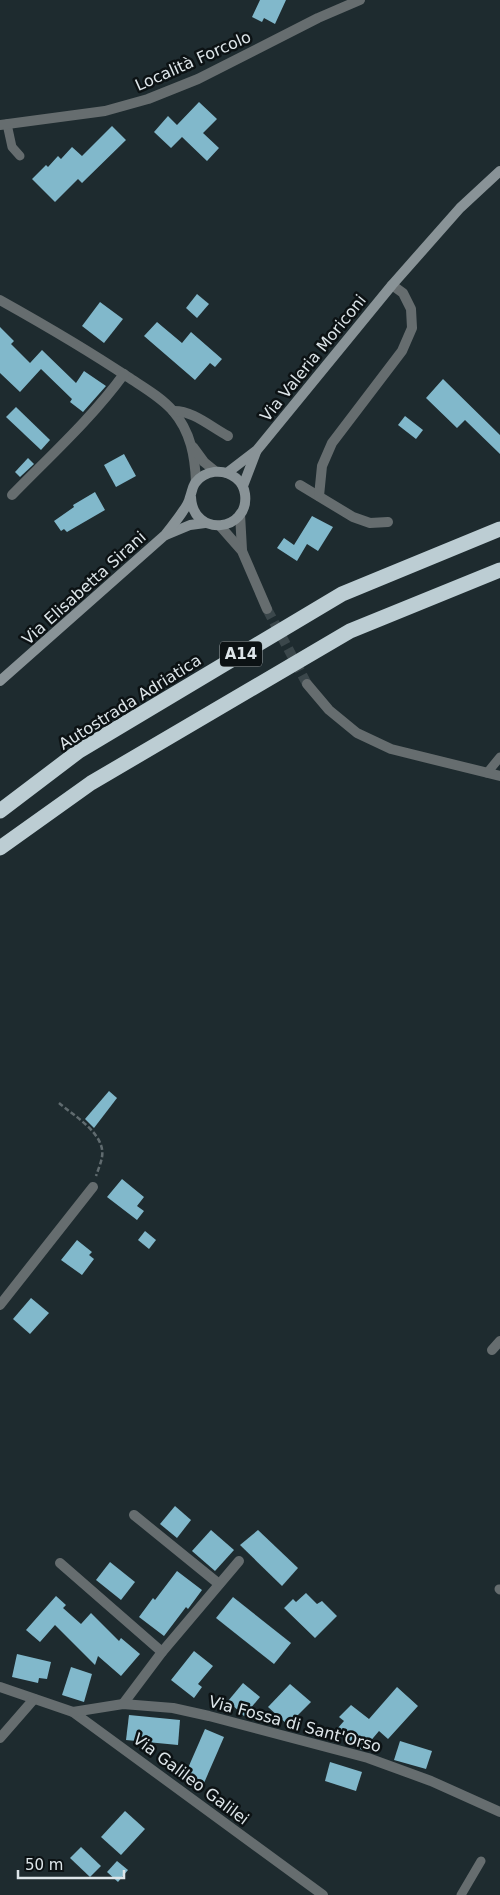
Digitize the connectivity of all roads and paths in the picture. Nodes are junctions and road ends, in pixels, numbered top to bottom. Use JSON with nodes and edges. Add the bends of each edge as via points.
{"nodes":[{"id":1,"x":360,"y":0,"type":"edge"},
{"id":2,"x":4,"y":125,"type":"edge"},
{"id":3,"x":20,"y":156,"type":"dead end"},
{"id":4,"x":500,"y":171,"type":"edge"},
{"id":5,"x":392,"y":285,"type":"junction"},
{"id":6,"x":0,"y":300,"type":"edge"},
{"id":7,"x":124,"y":374,"type":"junction"},
{"id":8,"x":173,"y":411,"type":"junction"},
{"id":9,"x":228,"y":436,"type":"dead end"},
{"id":10,"x":192,"y":446,"type":"junction"},
{"id":11,"x":257,"y":450,"type":"junction"},
{"id":12,"x":215,"y":471,"type":"junction"},
{"id":13,"x":227,"y":473,"type":"junction"},
{"id":14,"x":196,"y":482,"type":"junction"},
{"id":15,"x":300,"y":485,"type":"dead end"},
{"id":16,"x":242,"y":486,"type":"junction"},
{"id":17,"x":12,"y":495,"type":"dead end"},
{"id":18,"x":319,"y":496,"type":"junction"},
{"id":19,"x":190,"y":497,"type":"junction"},
{"id":20,"x":240,"y":514,"type":"junction"},
{"id":21,"x":388,"y":522,"type":"dead end"},
{"id":22,"x":205,"y":523,"type":"junction"},
{"id":23,"x":220,"y":526,"type":"junction"},
{"id":24,"x":500,"y":529,"type":"edge"},
{"id":25,"x":165,"y":535,"type":"junction"},
{"id":26,"x":242,"y":552,"type":"junction"},
{"id":27,"x":500,"y":570,"type":"edge"},
{"id":28,"x":267,"y":608,"type":"tunnel mouth"},
{"id":29,"x":0,"y":681,"type":"edge"},
{"id":30,"x":307,"y":684,"type":"tunnel mouth"},
{"id":31,"x":500,"y":757,"type":"edge"},
{"id":32,"x":487,"y":773,"type":"junction"},
{"id":33,"x":500,"y":776,"type":"edge"},
{"id":34,"x":0,"y":811,"type":"edge"},
{"id":35,"x":0,"y":848,"type":"edge"},
{"id":36,"x":59,"y":1103,"type":"dead end"},
{"id":37,"x":93,"y":1187,"type":"joint"},
{"id":38,"x":0,"y":1305,"type":"edge"},
{"id":39,"x":500,"y":1341,"type":"edge"},
{"id":40,"x":492,"y":1350,"type":"dead end"},
{"id":41,"x":134,"y":1515,"type":"dead end"},
{"id":42,"x":239,"y":1561,"type":"dead end"},
{"id":43,"x":60,"y":1563,"type":"dead end"},
{"id":44,"x":219,"y":1584,"type":"junction"},
{"id":45,"x":162,"y":1652,"type":"junction"},
{"id":46,"x":0,"y":1687,"type":"edge"},
{"id":47,"x":34,"y":1698,"type":"junction"},
{"id":48,"x":122,"y":1704,"type":"junction"},
{"id":49,"x":73,"y":1712,"type":"junction"},
{"id":50,"x":0,"y":1738,"type":"edge"},
{"id":51,"x":500,"y":1812,"type":"edge"},
{"id":52,"x":482,"y":1861,"type":"dead end"},
{"id":53,"x":323,"y":1895,"type":"edge"},
{"id":54,"x":461,"y":1895,"type":"edge"}],
"edges":[{"from":1,"to":2,"type":"street","name":"Località Forcolo","via":[[148,100],[105,111]]},
{"from":2,"to":3,"type":"lane","via":[[12,147]]},
{"from":4,"to":5,"type":"main road","name":"Via Valeria Moriconi","via":[[460,208]]},
{"from":5,"to":11,"type":"main road","name":"Via Valeria Moriconi"},
{"from":5,"to":18,"type":"street","via":[[403,293],[411,309],[412,328],[402,351],[332,442],[322,466]]},
{"from":6,"to":7,"type":"street"},
{"from":7,"to":8,"type":"street"},
{"from":7,"to":17,"type":"street"},
{"from":8,"to":9,"type":"street","via":[[188,414]]},
{"from":8,"to":10,"type":"street"},
{"from":10,"to":12,"type":"street"},
{"from":10,"to":14,"type":"street"},
{"from":11,"to":13,"type":"main road","name":"Via Valeria Moriconi"},
{"from":11,"to":16,"type":"main road","name":"Via Valeria Moriconi"},
{"from":12,"to":13,"type":"main road"},
{"from":12,"to":14,"type":"main road"},
{"from":13,"to":16,"type":"main road"},
{"from":14,"to":19,"type":"main road"},
{"from":15,"to":18,"type":"street"},
{"from":16,"to":20,"type":"main road","via":[[245,500]]},
{"from":18,"to":21,"type":"street","via":[[353,518],[370,523]]},
{"from":19,"to":22,"type":"main road","via":[[194,513]]},
{"from":19,"to":25,"type":"main road","name":"Via Elisabetta Sirani"},
{"from":20,"to":23,"type":"main road"},
{"from":20,"to":26,"type":"street"},
{"from":22,"to":23,"type":"main road"},
{"from":22,"to":25,"type":"main road","name":"Via Elisabetta Sirani"},
{"from":23,"to":26,"type":"street"},
{"from":24,"to":34,"type":"highway","name":"Autostrada Adriatica","number":"A14","via":[[342,594],[79,751]]},
{"from":25,"to":29,"type":"main road","name":"Via Elisabetta Sirani"},
{"from":26,"to":28,"type":"street"},
{"from":27,"to":35,"type":"highway","number":"A14","via":[[350,631],[91,783]]},
{"from":30,"to":32,"type":"street","via":[[329,710],[357,733],[392,749]]},
{"from":31,"to":32,"type":"lane"},
{"from":32,"to":33,"type":"street"},
{"from":36,"to":37,"type":"path","via":[[98,1136],[102,1145]]},
{"from":37,"to":38,"type":"street"},
{"from":39,"to":40,"type":"street"},
{"from":41,"to":44,"type":"street"},
{"from":42,"to":44,"type":"street"},
{"from":43,"to":45,"type":"street"},
{"from":44,"to":45,"type":"street"},
{"from":45,"to":48,"type":"street"},
{"from":46,"to":47,"type":"street","name":"Via Galileo Galilei"},
{"from":47,"to":49,"type":"street","name":"Via Galileo Galilei"},
{"from":47,"to":50,"type":"street"},
{"from":48,"to":49,"type":"street","name":"Via Fossa di Sant'Orso"},
{"from":48,"to":51,"type":"street","name":"Via Fossa di Sant'Orso","via":[[173,1708],[368,1758],[431,1781]]},
{"from":49,"to":53,"type":"street","name":"Via Galileo Galilei"},
{"from":52,"to":54,"type":"lane"}]}
